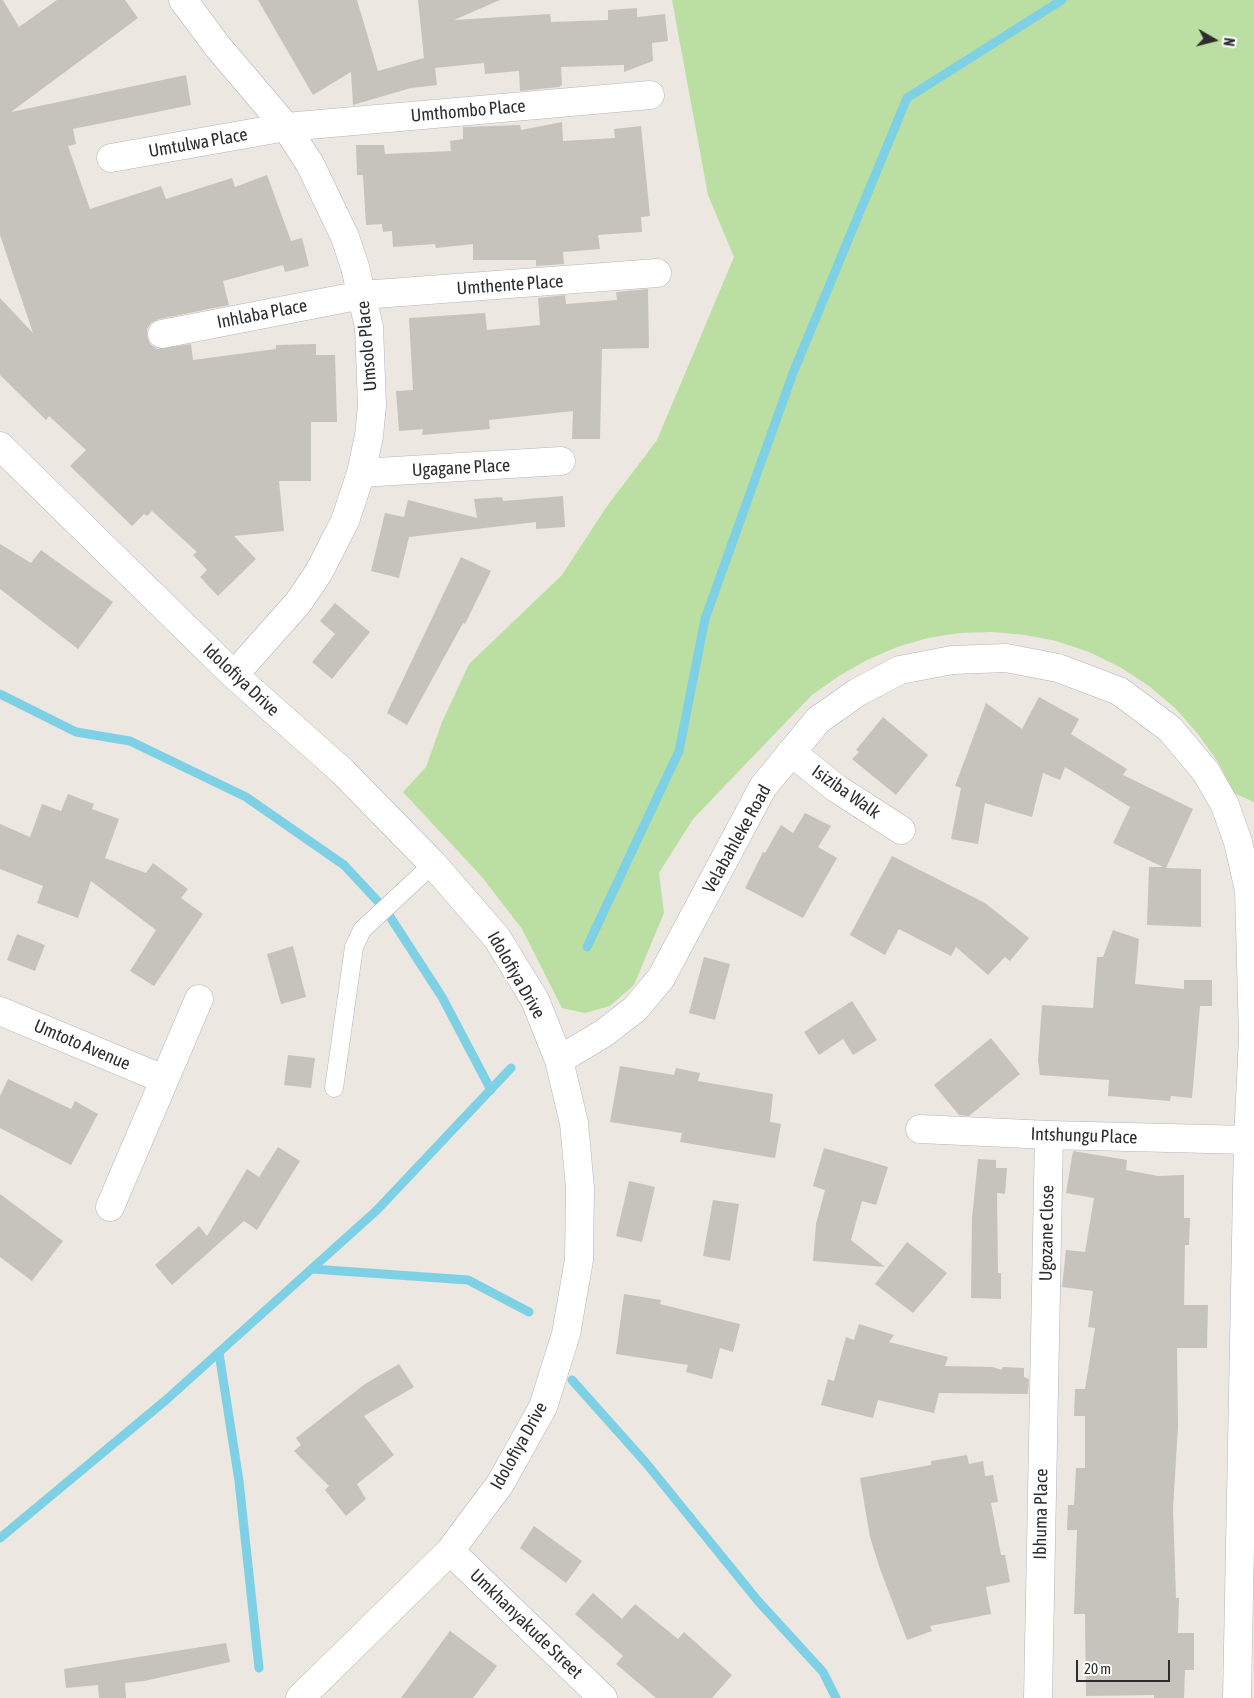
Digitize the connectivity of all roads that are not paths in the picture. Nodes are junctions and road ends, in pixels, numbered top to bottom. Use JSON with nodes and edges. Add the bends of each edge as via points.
{"nodes":[{"id":1,"x":183,"y":0,"type":"edge"},
{"id":2,"x":650,"y":95,"type":"dead end"},
{"id":3,"x":286,"y":127,"type":"junction"},
{"id":4,"x":110,"y":158,"type":"dead end"},
{"id":5,"x":657,"y":273,"type":"dead end"},
{"id":6,"x":362,"y":295,"type":"junction"},
{"id":7,"x":162,"y":334,"type":"dead end"},
{"id":8,"x":0,"y":446,"type":"edge"},
{"id":9,"x":561,"y":461,"type":"dead end"},
{"id":10,"x":361,"y":473,"type":"junction"},
{"id":11,"x":234,"y":675,"type":"junction"},
{"id":12,"x":791,"y":752,"type":"junction"},
{"id":13,"x":901,"y":830,"type":"dead end"},
{"id":14,"x":433,"y":864,"type":"junction"},
{"id":15,"x":199,"y":998,"type":"dead end"},
{"id":16,"x":0,"y":1011,"type":"edge"},
{"id":17,"x":559,"y":1060,"type":"junction"},
{"id":18,"x":163,"y":1079,"type":"junction"},
{"id":19,"x":334,"y":1088,"type":"dead end"},
{"id":20,"x":920,"y":1129,"type":"dead end"},
{"id":21,"x":1049,"y":1135,"type":"junction"},
{"id":22,"x":1248,"y":1140,"type":"junction"},
{"id":23,"x":110,"y":1207,"type":"dead end"},
{"id":24,"x":1045,"y":1331,"type":"joint"},
{"id":25,"x":450,"y":1551,"type":"junction"},
{"id":26,"x":300,"y":1698,"type":"edge"},
{"id":27,"x":603,"y":1698,"type":"edge"},
{"id":28,"x":1038,"y":1698,"type":"edge"},
{"id":29,"x":1237,"y":1698,"type":"edge"}],
"edges":[{"from":1,"to":3,"type":"street","name":"Umsolo Place"},
{"from":2,"to":3,"type":"street","name":"Umthombo Place"},
{"from":3,"to":4,"type":"street","name":"Umtulwa Place"},
{"from":3,"to":6,"type":"street","name":"Umsolo Place","via":[[330,201],[346,237]]},
{"from":5,"to":6,"type":"street","name":"Umthente Place"},
{"from":6,"to":7,"type":"street","name":"Inhlaba Place"},
{"from":6,"to":10,"type":"street","name":"Umsolo Place","via":[[369,327],[372,405]]},
{"from":8,"to":11,"type":"street","name":"Idolofiya Drive"},
{"from":9,"to":10,"type":"street","name":"Ugagane Place"},
{"from":10,"to":11,"type":"street","name":"Umsolo Place","via":[[345,521],[319,572],[298,602]]},
{"from":11,"to":14,"type":"street","name":"Idolofiya Drive","via":[[342,771]]},
{"from":12,"to":13,"type":"street","name":"Isiziba Walk","via":[[836,788]]},
{"from":12,"to":17,"type":"street","name":"Velabahleke Road","via":[[763,787],[661,978],[635,1009],[604,1033]]},
{"from":12,"to":22,"type":"street","name":"Velabahleke Road","via":[[818,720],[858,692],[900,670],[952,660],[1006,658],[1058,668],[1118,691],[1170,729],[1206,772],[1225,805],[1249,890],[1253,1037]]},
{"from":14,"to":17,"type":"street","name":"Idolofiya Drive","via":[[497,938],[535,1000]]},
{"from":14,"to":19,"type":"lane","via":[[362,930],[354,947]]},
{"from":15,"to":18,"type":"street"},
{"from":16,"to":18,"type":"street","name":"Umtoto Avenue"},
{"from":17,"to":25,"type":"street","name":"Idolofiya Drive","via":[[574,1123],[580,1188],[579,1260],[566,1334],[543,1407],[500,1484]]},
{"from":18,"to":23,"type":"street"},
{"from":20,"to":21,"type":"street","name":"Intshungu Place"},
{"from":21,"to":22,"type":"street","name":"Intshungu Place"},
{"from":21,"to":24,"type":"street","name":"Ugozane Close"},
{"from":22,"to":29,"type":"street","name":"Velabahleke Road"},
{"from":24,"to":28,"type":"street","name":"Ibhuma Place"},
{"from":25,"to":26,"type":"street","name":"Idolofiya Drive"},
{"from":25,"to":27,"type":"street","name":"Umkhanyakude Street"}]}
